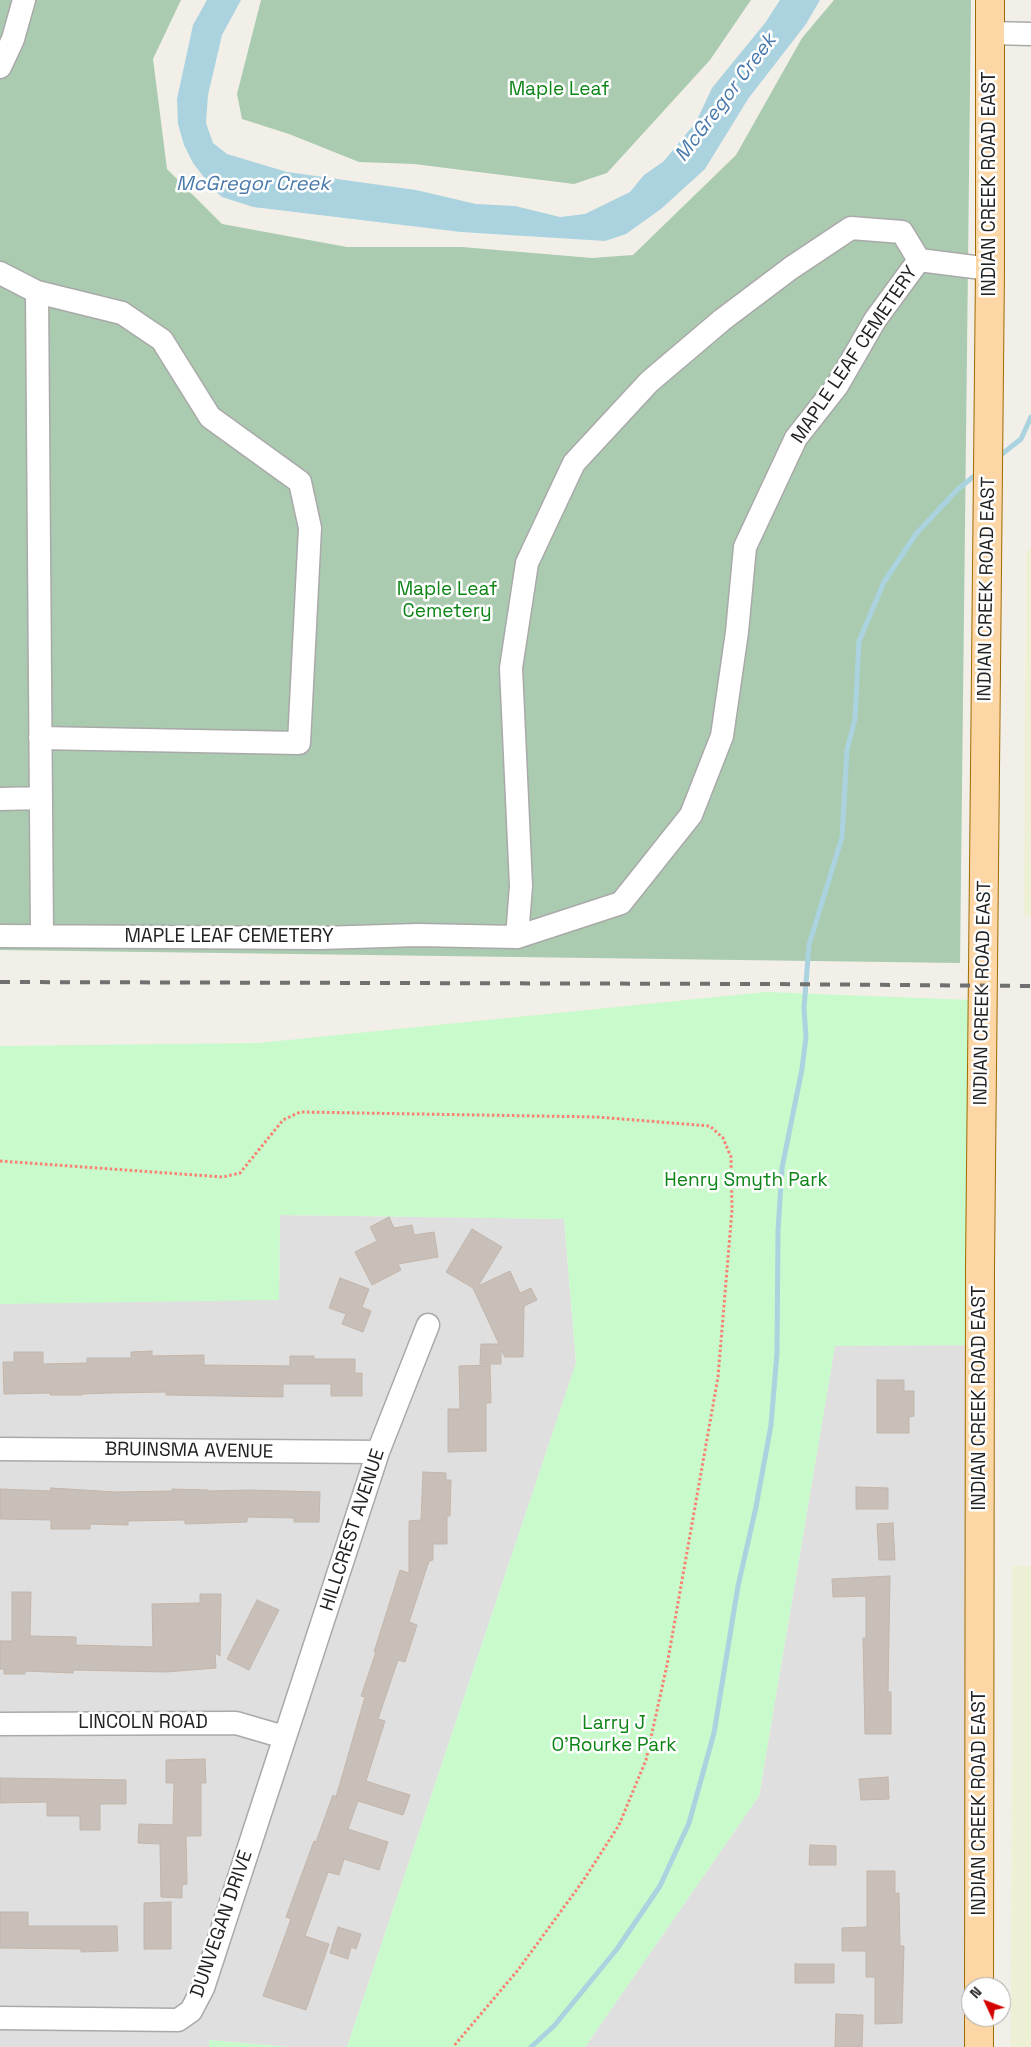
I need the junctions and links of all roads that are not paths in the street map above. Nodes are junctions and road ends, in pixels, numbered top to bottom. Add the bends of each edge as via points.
1 (24, 0) edge
2 (990, 0) edge
3 (990, 33) junction
4 (1031, 34) edge
5 (0, 67) edge
6 (919, 260) junction
7 (990, 269) junction
8 (0, 273) edge
9 (37, 292) junction
10 (40, 738) junction
11 (41, 798) junction
12 (0, 799) edge
13 (0, 936) edge
14 (42, 936) junction
15 (517, 937) junction
16 (428, 1325) dead end
17 (0, 1449) edge
18 (378, 1452) junction
19 (0, 1724) edge
20 (284, 1737) junction
21 (979, 1977) edge
22 (0, 2018) edge
23 (979, 2027) edge
24 (979, 2047) edge

1 - 5 street via 13,39
2 - 3 main road, INDIAN CREEK ROAD EAST
3 - 4 street
3 - 7 main road, INDIAN CREEK ROAD EAST
6 - 7 street
6 - 15 street, MAPLE LEAF CEMETERY via 875,320 837,386 796,438 745,547 722,736 691,815 621,903
6 - 15 street, MAPLE LEAF CEMETERY via 902,232 851,228 791,268 715,326 649,382 574,463 527,564 511,668 520,886
7 - 21 main road, INDIAN CREEK ROAD EAST via 980,1267
8 - 9 street
9 - 10 street
9 - 10 street via 122,313 162,340 210,417 300,482 310,528 299,743
10 - 11 street
11 - 12 street
11 - 14 street
13 - 14 street, MAPLE LEAF CEMETERY
14 - 15 street, MAPLE LEAF CEMETERY
16 - 18 street, HILLCREST AVENUE
17 - 18 street, BRUINSMA AVENUE
18 - 20 street, HILLCREST AVENUE
19 - 20 street, LINCOLN ROAD via 236,1723
20 - 22 street, DUNVEGAN DRIVE via 203,1988 191,2011 178,2020
23 - 24 main road

